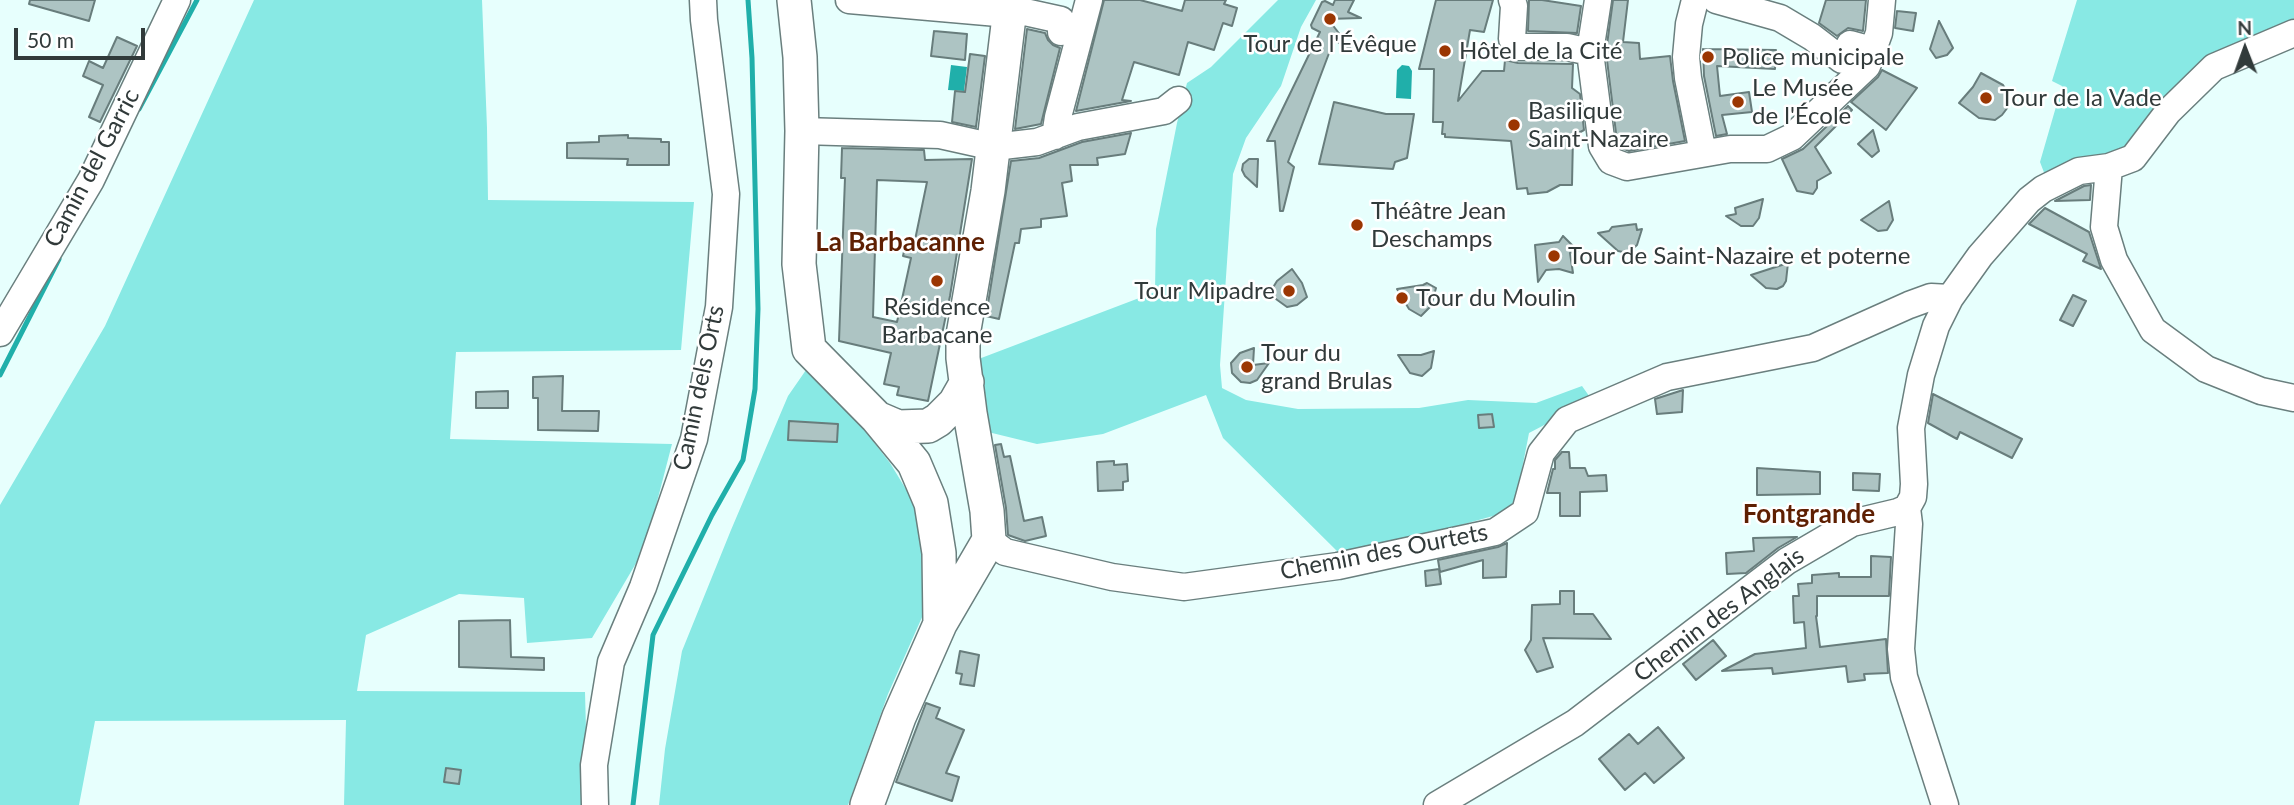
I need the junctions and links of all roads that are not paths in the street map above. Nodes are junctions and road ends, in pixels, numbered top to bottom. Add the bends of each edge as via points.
1 (177, 0) edge
2 (703, 0) edge
3 (794, 0) edge
4 (849, 0) edge
5 (1090, 0) edge
6 (1598, 0) edge
7 (1695, 0) edge
8 (1716, 0) edge
9 (1882, 0) edge
10 (1514, 2) edge
11 (1010, 7) edge
12 (1060, 32) dead end
13 (2294, 33) edge
14 (1872, 50) junction
15 (1590, 52) junction
16 (1178, 100) dead end
17 (802, 131) junction
18 (1055, 136) junction
19 (994, 147) junction
20 (1703, 153) junction
21 (2109, 167) junction
22 (1951, 298) junction
23 (0, 333) edge
24 (967, 382) junction
25 (2294, 398) edge
26 (877, 418) junction
27 (931, 503) junction
28 (1907, 508) junction
29 (989, 540) junction
30 (940, 586) junction
31 (940, 624) junction
32 (595, 805) edge
33 (867, 805) edge
34 (1437, 805) edge
35 (1945, 805) edge

1 - 23 street, Camin del Garric via 91,180
2 - 32 street, Camin dels Orts via 726,194 719,307 694,439 643,587 611,662 594,765
3 - 17 main road
4 - 11 street
5 - 18 street
6 - 15 street
7 - 20 street via 1686,57
8 - 14 street via 1780,18 1842,60 1850,44
9 - 14 street via 1879,33
10 - 15 street via 1512,39 1518,47
11 - 12 street via 1061,20
11 - 19 main road
13 - 21 street via 2214,67 2168,113 2133,158
14 - 20 street via 1867,66 1793,136 1768,149
15 - 20 street via 1601,140 1611,161 1625,167
16 - 18 street via 1164,111 1078,127
17 - 19 street via 940,135
17 - 26 main road via 799,264 809,349
18 - 19 street
19 - 24 main road via 963,335
21 - 22 street via 2057,180 2029,200
21 - 25 street via 2104,226 2114,260 2154,330 2206,369 2261,391
22 - 28 street via 1936,326 1918,386 1911,428 1913,497
22 - 29 street, Chemin des Ourtets via 1931,297 1813,348 1667,377 1567,419 1541,453 1525,512 1495,532 1338,566 1184,587 1112,577 1005,552
24 - 26 main road via 955,403 928,426 898,427
24 - 29 main road
26 - 27 main road via 914,463
27 - 29 main road via 960,538
27 - 30 main road
28 - 34 street, Chemin des Anglais via 1852,523 1787,561 1575,723
28 - 35 street via 1904,677
29 - 30 main road via 963,552
29 - 31 main road
30 - 31 main road
31 - 33 main road

